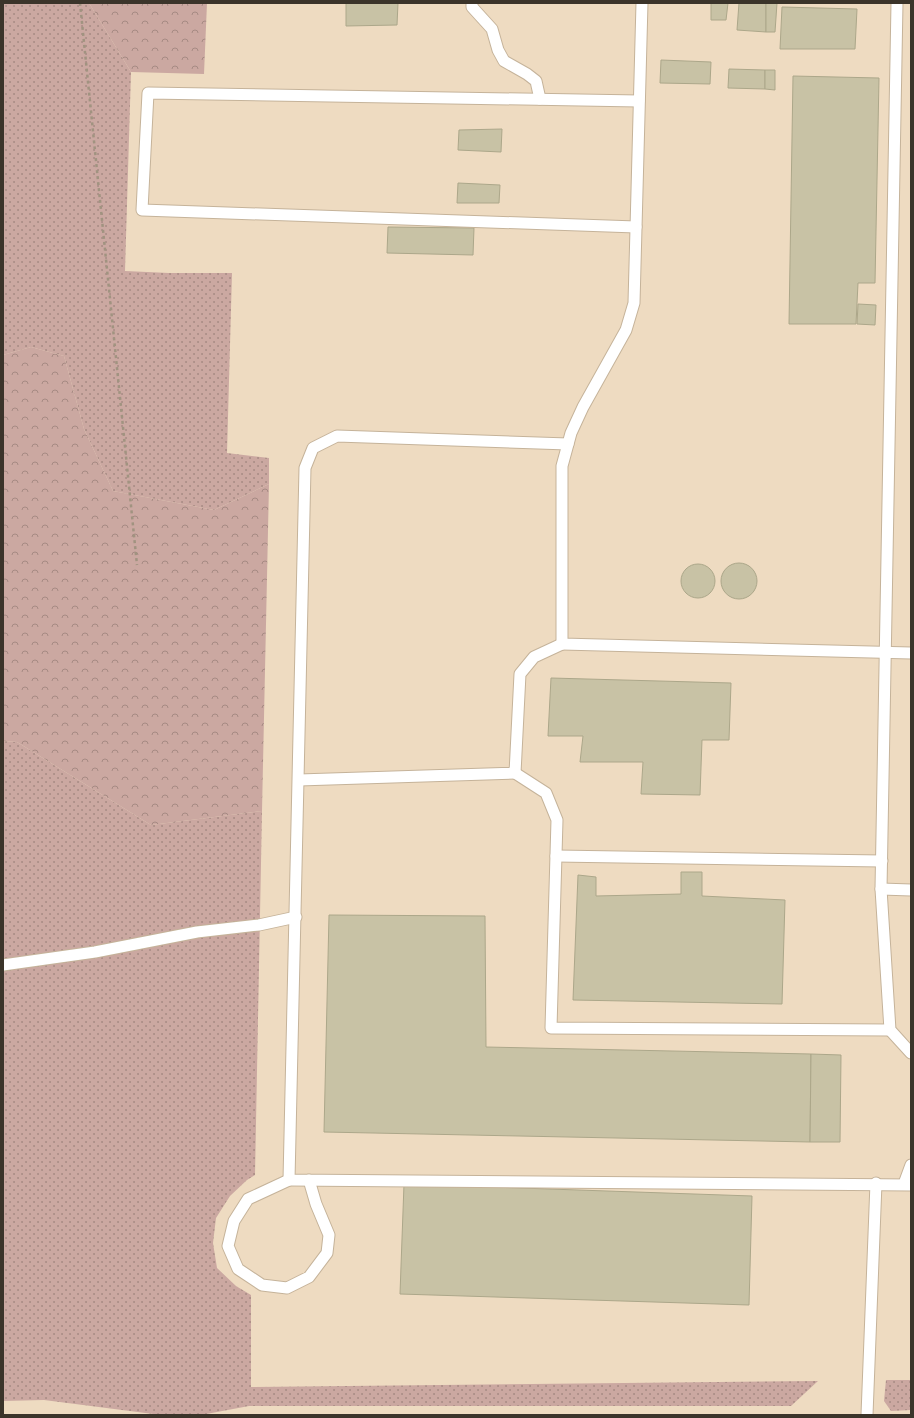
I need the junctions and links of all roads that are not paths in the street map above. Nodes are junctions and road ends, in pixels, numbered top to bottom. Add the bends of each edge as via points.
1 (472, 3) edge
2 (642, 3) edge
3 (897, 3) edge
4 (540, 99) junction
5 (639, 101) junction
6 (636, 227) junction
7 (568, 444) junction
8 (562, 644) junction
9 (886, 653) junction
10 (911, 653) edge
11 (515, 773) junction
12 (298, 780) junction
13 (556, 856) junction
14 (882, 861) junction
15 (882, 889) junction
16 (911, 890) edge
17 (296, 917) junction
18 (3, 965) edge
19 (890, 1030) junction
20 (911, 1053) edge
21 (911, 1165) edge
22 (289, 1180) junction
23 (309, 1180) junction
24 (876, 1183) junction
25 (907, 1184) edge
26 (867, 1415) edge

1 - 4 lane via 472,7 492,30 504,61 536,81
2 - 5 lane
3 - 9 lane
4 - 5 lane
4 - 6 lane via 148,93 142,210
5 - 6 lane
6 - 7 lane via 634,303 626,330 583,407
7 - 8 lane via 562,466
7 - 12 lane via 337,436 313,448 305,468
8 - 9 lane
8 - 11 lane via 534,657 520,674
9 - 10 lane
9 - 14 lane
11 - 12 lane
11 - 13 lane via 546,792 557,820
12 - 17 lane
13 - 14 lane
13 - 19 lane via 550,1028
14 - 15 lane
15 - 16 lane
15 - 19 lane
17 - 18 lane via 259,925 197,932 95,952
17 - 22 lane
19 - 20 lane
21 - 25 lane
22 - 23 lane
22 - 23 lane via 248,1199 234,1221 228,1246 238,1269 262,1285 287,1288 310,1277 327,1253 329,1235
23 - 24 lane
24 - 25 lane
24 - 26 lane

